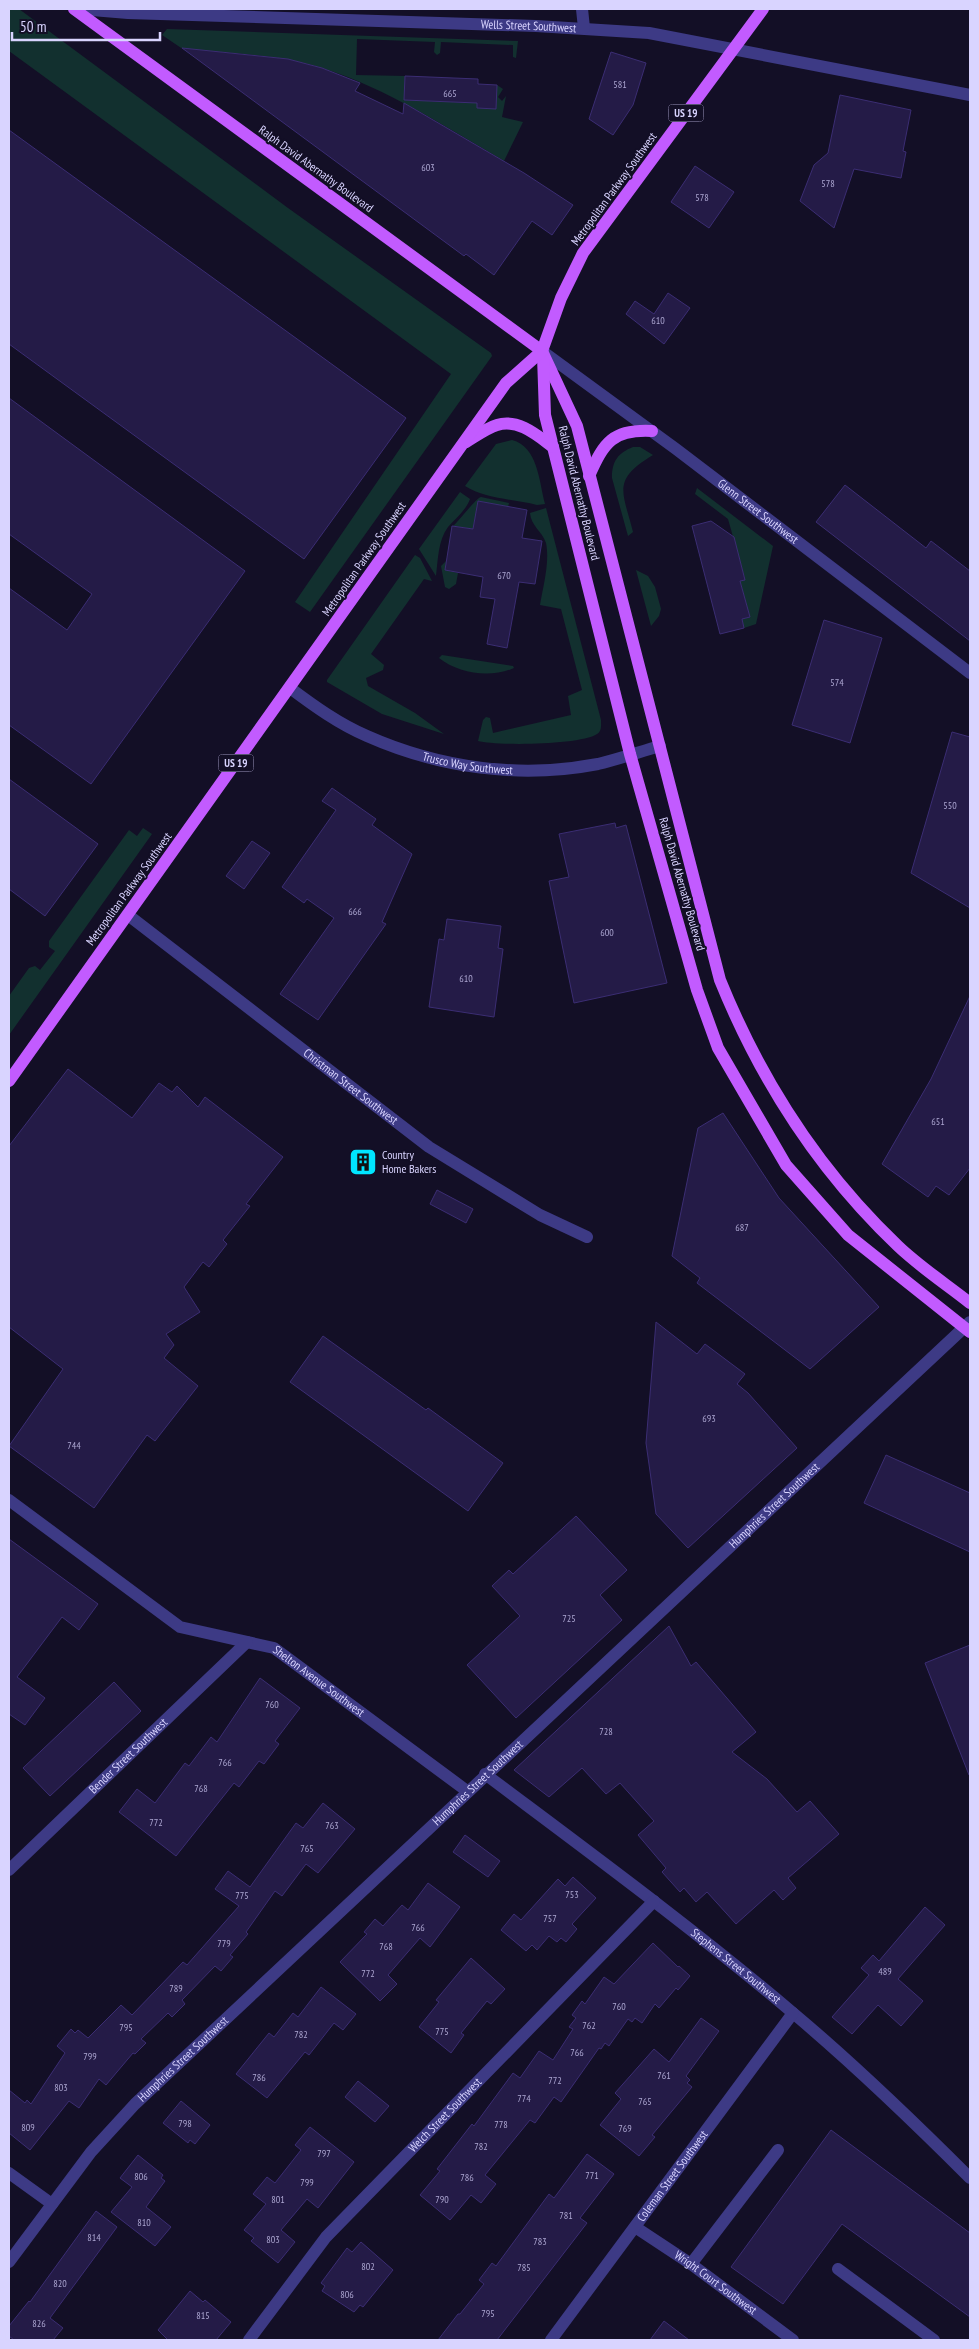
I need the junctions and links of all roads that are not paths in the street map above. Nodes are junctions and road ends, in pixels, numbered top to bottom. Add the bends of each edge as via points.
1 (74, 9) edge
2 (80, 9) edge
3 (582, 9) edge
4 (763, 9) edge
5 (584, 28) junction
6 (732, 50) junction
7 (970, 95) edge
8 (542, 351) junction
9 (652, 431) junction
10 (462, 444) junction
11 (553, 448) junction
12 (589, 476) junction
13 (970, 674) edge
14 (290, 688) junction
15 (660, 746) junction
16 (630, 754) junction
17 (128, 915) junction
18 (9, 1081) edge
19 (587, 1237) dead end
20 (970, 1303) edge
21 (968, 1327) edge
22 (9, 1500) edge
23 (247, 1642) junction
24 (486, 1774) junction
25 (467, 1791) junction
26 (9, 1870) edge
27 (654, 1901) junction
28 (793, 2013) junction
29 (778, 2150) dead end
30 (9, 2173) edge
31 (970, 2178) edge
32 (52, 2204) junction
33 (635, 2227) junction
34 (9, 2262) edge
35 (691, 2264) junction
36 (838, 2269) dead end
37 (931, 2339) edge
38 (248, 2340) edge
39 (551, 2340) edge
40 (793, 2340) edge

1 - 8 main road, Ralph David Abernathy Boulevard
2 - 5 street, Wells Street Southwest
3 - 5 street
4 - 6 main road, US 19
5 - 6 street, Wells Street Southwest via 649,33
6 - 7 street, Wells Street Southwest
6 - 8 main road, Metropolitan Parkway Southwest / US 19 via 583,253 561,298
8 - 9 street, Glenn Street Southwest
8 - 10 main road, Metropolitan Parkway Southwest / US 19 via 506,383
8 - 11 main road, Ralph David Abernathy Boulevard via 545,415
8 - 12 main road, Ralph David Abernathy Boulevard via 577,426
9 - 12 main road via 634,430 614,437 600,452
9 - 13 street, Glenn Street Southwest
10 - 11 main road via 498,425 512,424 530,430
10 - 14 main road, Metropolitan Parkway Southwest / US 19
11 - 16 main road, Ralph David Abernathy Boulevard
12 - 15 main road, Ralph David Abernathy Boulevard
14 - 16 street, Trusco Way Southwest via 326,714 366,736 418,756 459,764 495,770 554,770 598,764
14 - 17 main road, Metropolitan Parkway Southwest / US 19
15 - 16 street, Trusco Way Southwest
15 - 20 main road, Ralph David Abernathy Boulevard via 720,980 753,1055 783,1108 857,1205 900,1248
16 - 21 main road, Ralph David Abernathy Boulevard via 697,990 715,1040 786,1165 848,1235
17 - 18 main road, Metropolitan Parkway Southwest / US 19
17 - 19 street, Christman Street Southwest via 429,1147 540,1215
21 - 24 street, Humphries Street Southwest
22 - 23 street, Shelton Avenue Southwest via 180,1627
23 - 25 street, Shelton Avenue Southwest via 274,1648
23 - 26 street, Bender Street Southwest
24 - 25 street, Humphries Street Southwest
24 - 27 street, Stephens Street Southwest
25 - 32 street, Humphries Street Southwest via 135,2104 91,2152
27 - 28 street, Stephens Street Southwest
27 - 38 street, Welch Street Southwest via 326,2237
28 - 31 street, Stephens Street Southwest via 884,2094
28 - 33 street, Coleman Street Southwest
29 - 35 street
30 - 32 street
32 - 34 street, Humphries Street Southwest
33 - 35 street, Wright Court Southwest
33 - 39 street, Coleman Street Southwest
35 - 40 street, Wright Court Southwest
36 - 37 street

